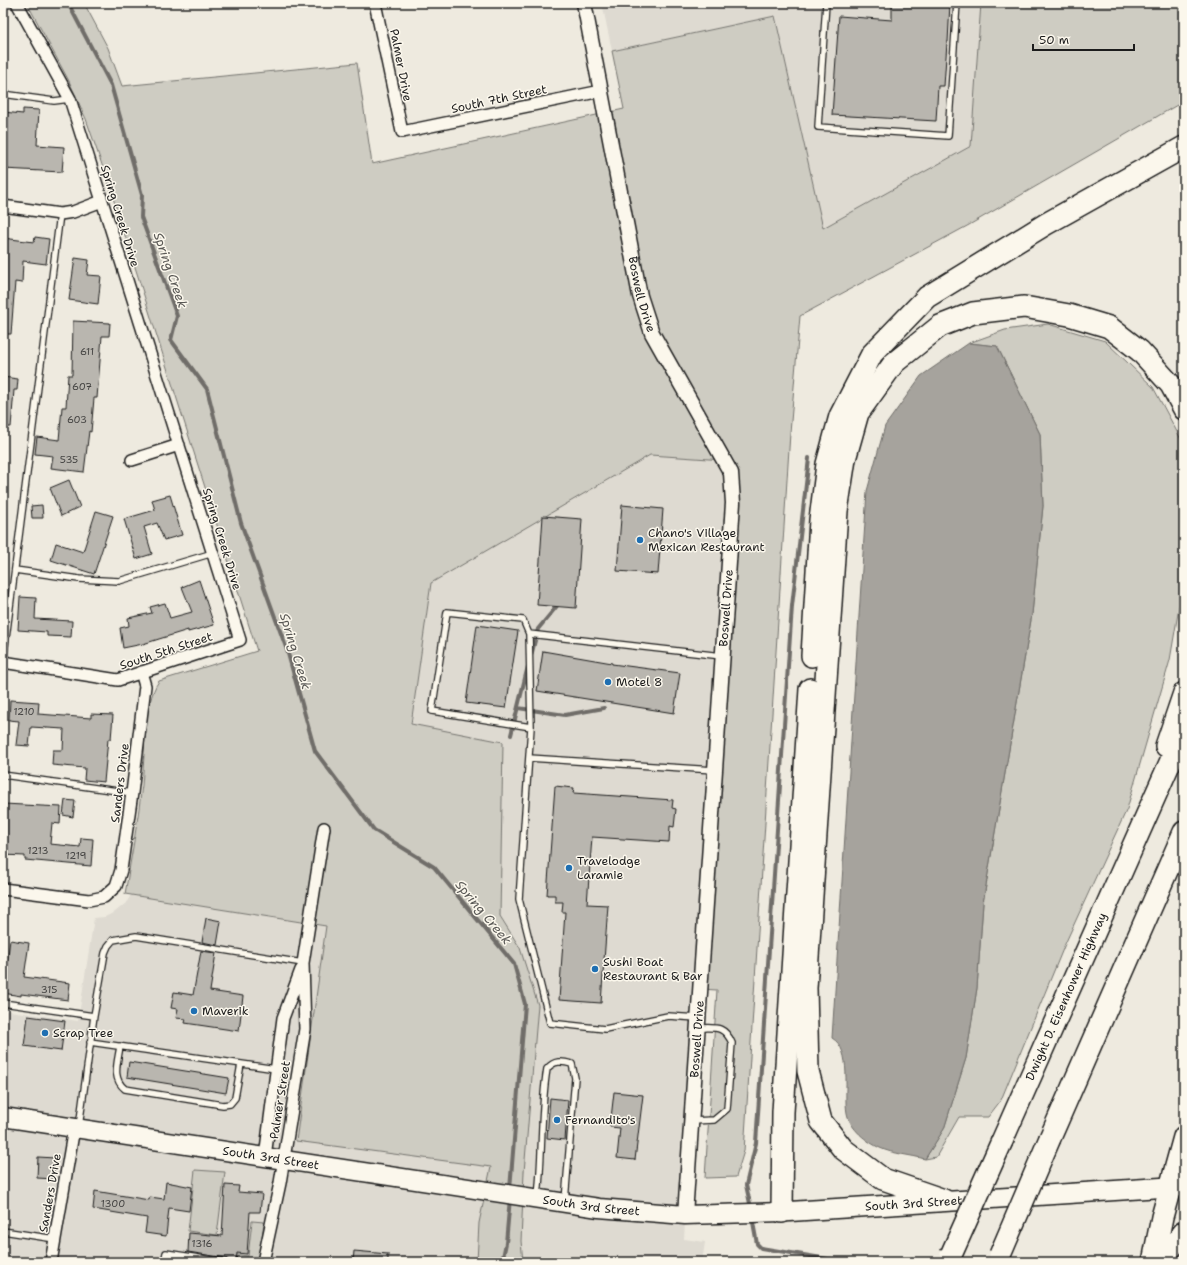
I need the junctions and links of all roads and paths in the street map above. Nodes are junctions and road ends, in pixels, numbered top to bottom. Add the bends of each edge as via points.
1 (17, 3) edge
2 (375, 3) edge
3 (584, 3) edge
4 (826, 3) edge
5 (957, 3) edge
6 (601, 91) junction
7 (3, 94) edge
8 (70, 99) junction
9 (402, 132) joint
10 (1184, 147) edge
11 (102, 201) junction
12 (3, 206) edge
13 (60, 214) junction
14 (1184, 409) edge
15 (179, 445) junction
16 (132, 460) dead end
17 (213, 553) junction
18 (15, 570) junction
19 (529, 634) junction
20 (240, 640) joint
21 (722, 656) junction
22 (3, 662) edge
23 (141, 672) junction
24 (1184, 693) edge
25 (531, 728) junction
26 (1184, 731) edge
27 (528, 758) junction
28 (715, 770) junction
29 (3, 775) edge
30 (132, 793) junction
31 (324, 828) dead end
32 (1184, 832) edge
33 (3, 889) edge
34 (1108, 905) junction
35 (304, 963) junction
36 (806, 988) junction
37 (3, 1003) edge
38 (94, 1016) junction
39 (698, 1023) junction
40 (90, 1042) junction
41 (120, 1046) junction
42 (241, 1064) junction
43 (276, 1069) junction
44 (3, 1118) edge
45 (692, 1121) junction
46 (76, 1129) junction
47 (1184, 1137) edge
48 (265, 1157) junction
49 (283, 1160) junction
50 (1177, 1186) edge
51 (538, 1199) junction
52 (944, 1200) junction
53 (565, 1203) junction
54 (782, 1212) junction
55 (685, 1215) junction
56 (3, 1231) edge
57 (1184, 1232) edge
58 (55, 1239) junction
59 (949, 1259) edge
60 (998, 1259) edge
61 (51, 1262) edge
62 (164, 1262) edge
63 (225, 1262) edge
64 (264, 1262) edge
65 (1154, 1262) edge
66 (1160, 1262) edge

1 - 8 street, Spring Creek Drive
2 - 9 street, Palmer Drive
3 - 6 street, Boswell Drive
4 - 5 lane via 818,127 948,136
6 - 9 street, South 7th Street
6 - 21 street, Boswell Drive via 640,296 652,333 731,473 733,503
7 - 8 lane via 54,101
8 - 11 street, Spring Creek Drive
10 - 54 highway via 1046,224 926,297 872,354 840,416 827,464 820,528 783,1112
11 - 13 street
11 - 15 street, Spring Creek Drive
12 - 13 street
13 - 18 lane
14 - 36 highway via 1171,385 1140,351 1108,327 1068,315 1024,307 973,313 940,326 894,363 858,412 845,459 837,511
15 - 16 street
15 - 17 street, Spring Creek Drive
17 - 18 lane via 119,581 79,579
17 - 20 street, Spring Creek Drive
18 - 22 lane
19 - 21 lane
19 - 25 lane
19 - 25 lane via 523,620 447,612 432,711
20 - 23 street, South 5th Street
21 - 28 street, Boswell Drive
22 - 23 street, South 5th Street via 118,680
23 - 30 street, Sanders Drive via 145,686
24 - 34 highway
25 - 27 lane
26 - 34 highway, Dwight D. Eisenhower Highway
27 - 28 lane
27 - 39 lane via 519,899 550,1023 605,1029 668,1016
28 - 39 street, Boswell Drive
29 - 30 lane
30 - 33 street, Sanders Drive via 119,879 109,894 100,899 89,900
31 - 35 street, Palmer Street
32 - 60 highway, bridge
34 - 59 highway, Dwight D. Eisenhower Highway, bridge
35 - 38 lane via 136,936 120,938 113,940 105,954
35 - 43 street, Palmer Street via 283,1018
35 - 49 street, Palmer Street via 305,1029
36 - 52 highway via 808,1071 821,1121 843,1149 883,1179
36 - 54 highway via 788,1179
37 - 38 lane
38 - 40 lane
39 - 45 street, Boswell Drive
39 - 45 lane via 720,1028 728,1034 732,1043 727,1109 714,1120
40 - 41 lane
40 - 46 lane
41 - 42 lane
41 - 42 lane via 116,1075 118,1084 125,1089 223,1105 230,1104 235,1098
42 - 43 lane
43 - 48 street, Palmer Street
44 - 46 main road, South 3rd Street
45 - 55 street, Boswell Drive
46 - 48 main road, South 3rd Street
46 - 58 street, Sanders Drive
47 - 50 highway
48 - 49 main road, South 3rd Street
49 - 51 main road, South 3rd Street
49 - 64 street, Palmer Street
50 - 52 highway, South 3rd Street
50 - 65 highway
51 - 53 main road, South 3rd Street
51 - 53 lane via 547,1069 556,1062 565,1062 572,1064 575,1078
52 - 54 highway, South 3rd Street
53 - 55 main road, South 3rd Street
54 - 55 main road, South 3rd Street
56 - 58 lane
57 - 66 highway
58 - 61 street, Sanders Drive
62 - 63 lane via 166,1253

